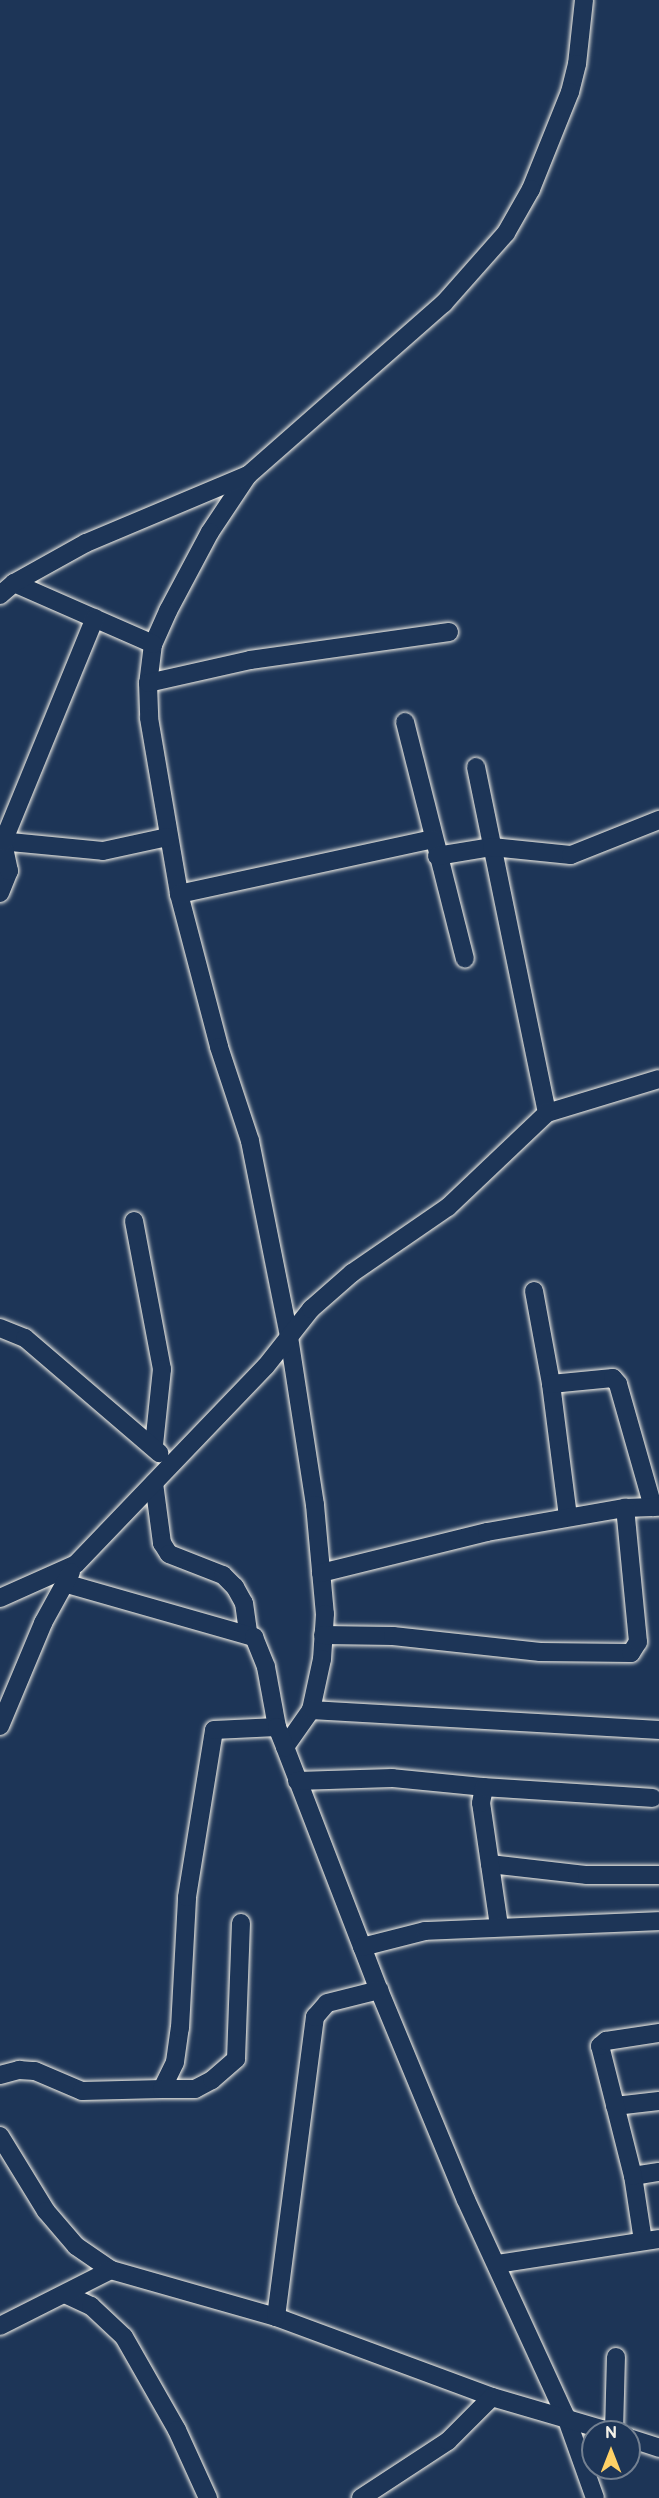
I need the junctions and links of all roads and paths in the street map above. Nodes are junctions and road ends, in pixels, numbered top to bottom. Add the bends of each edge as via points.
1 (584, 0) edge
2 (248, 475) junction
3 (14, 582) junction
4 (0, 595) edge
5 (95, 618) junction
6 (449, 632) dead end
7 (153, 644) junction
8 (148, 683) junction
9 (405, 722) dead end
10 (476, 767) dead end
11 (659, 820) edge
12 (168, 837) junction
13 (1, 841) edge
14 (492, 847) junction
15 (435, 848) junction
16 (0, 893) edge
17 (179, 894) junction
18 (465, 959) dead end
19 (659, 1079) edge
20 (547, 1113) junction
21 (134, 1221) dead end
22 (534, 1291) dead end
23 (0, 1328) edge
24 (289, 1337) junction
25 (551, 1384) junction
26 (154, 1445) junction
27 (168, 1467) junction
28 (154, 1483) junction
29 (656, 1507) edge
30 (625, 1508) junction
31 (568, 1517) junction
32 (76, 1564) junction
33 (321, 1573) junction
34 (64, 1583) junction
35 (0, 1598) edge
36 (248, 1633) junction
37 (323, 1635) junction
38 (311, 1710) junction
39 (0, 1726) edge
40 (277, 1726) junction
41 (659, 1730) edge
42 (285, 1747) junction
43 (297, 1781) junction
44 (484, 1787) junction
45 (653, 1798) dead end
46 (490, 1864) junction
47 (659, 1875) edge
48 (659, 1921) edge
49 (241, 1923) dead end
50 (499, 1926) junction
51 (362, 1947) junction
52 (379, 1990) junction
53 (659, 2033) edge
54 (0, 2075) edge
55 (162, 2089) junction
56 (659, 2101) edge
57 (615, 2106) junction
58 (0, 2136) edge
59 (659, 2172) edge
60 (633, 2176) junction
61 (651, 2240) edge
62 (497, 2264) junction
63 (111, 2270) junction
64 (65, 2294) junction
65 (276, 2317) junction
66 (0, 2326) edge
67 (616, 2357) dead end
68 (492, 2397) junction
69 (566, 2417) junction
70 (613, 2420) edge
71 (581, 2422) edge
72 (641, 2442) edge
73 (659, 2448) edge
74 (208, 2498) edge
75 (361, 2498) edge
76 (595, 2498) edge

1 - 2 street via 578,64 570,92 531,189 506,233 444,303
2 - 3 street via 86,543
2 - 7 street via 210,532
3 - 4 street
3 - 5 street
5 - 7 street
5 - 13 street
6 - 8 street via 250,660
7 - 8 street
8 - 12 street via 149,718
9 - 15 street
10 - 14 street
11 - 14 street via 571,855
12 - 13 street via 103,851
12 - 17 street
13 - 16 street via 9,872
14 - 15 street
14 - 20 street
15 - 17 street
15 - 18 street
17 - 24 street via 219,1047 250,1141
19 - 20 street
20 - 24 street via 448,1207 352,1273 311,1309
21 - 26 street via 162,1369
22 - 25 street
23 - 26 street via 25,1338
24 - 27 street
24 - 33 street via 315,1505
25 - 29 street via 613,1378
25 - 31 street
26 - 27 street
27 - 28 street
28 - 32 street
28 - 36 street via 162,1543 169,1554 223,1575 235,1587 244,1603
29 - 30 street
30 - 31 street
30 - 37 street via 638,1642 631,1653 540,1652 393,1636
31 - 33 street via 425,1546
32 - 34 street
32 - 35 street
33 - 37 street
34 - 36 street
34 - 39 street
36 - 40 street via 260,1644
37 - 38 street
38 - 41 street
38 - 42 street
40 - 42 street
40 - 55 street via 214,1730 187,1897 180,2028 175,2062
42 - 43 street
43 - 44 street via 392,1778
43 - 51 street
44 - 45 street
44 - 46 street via 481,1803
46 - 47 street via 587,1875
46 - 50 street
48 - 50 street
49 - 55 street via 236,2059 195,2089
50 - 51 street via 424,1931
51 - 52 street
52 - 62 street
52 - 65 street via 327,2003 315,2017
53 - 57 street via 606,2041 600,2046
54 - 55 street via 35,2071 82,2091
56 - 57 street
57 - 60 street
58 - 63 street via 46,2211 76,2246
59 - 60 street
60 - 61 street
61 - 62 street
62 - 69 street
63 - 64 street
63 - 65 street
64 - 66 street
64 - 74 street via 99,2312 124,2337 177,2430
65 - 68 street
67 - 70 street
68 - 69 street
68 - 75 street via 448,2441
69 - 71 street
69 - 76 street
72 - 73 street

